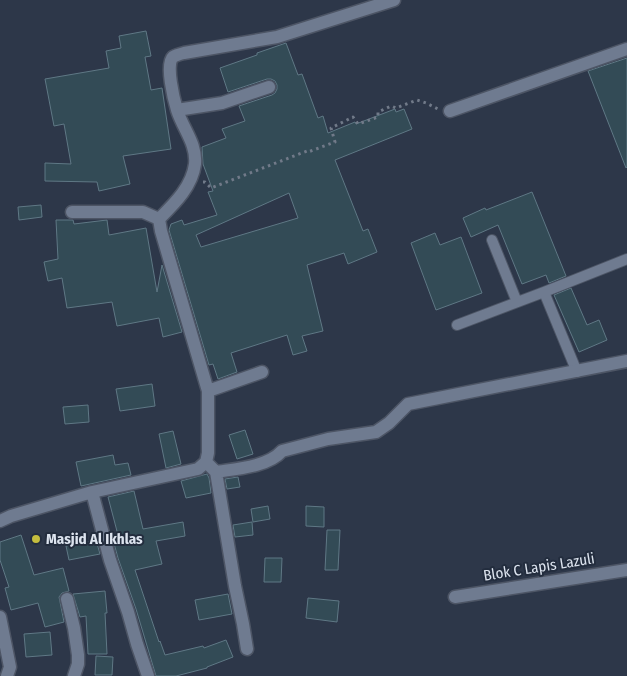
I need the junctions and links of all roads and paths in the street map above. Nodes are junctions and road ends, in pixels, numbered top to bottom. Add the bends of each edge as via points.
1 (394, 0) edge
2 (627, 49) edge
3 (270, 87) dead end
4 (177, 110) junction
5 (450, 111) joint
6 (186, 188) junction
7 (72, 212) dead end
8 (159, 219) junction
9 (492, 240) dead end
10 (627, 259) edge
11 (544, 292) junction
12 (517, 302) junction
13 (457, 324) dead end
14 (627, 361) edge
15 (262, 372) dead end
16 (577, 372) junction
17 (208, 391) junction
18 (206, 462) junction
19 (216, 472) junction
20 (92, 492) junction
21 (0, 521) edge
22 (627, 570) edge
23 (455, 597) dead end
24 (67, 599) dead end
25 (0, 617) edge
26 (247, 649) dead end
27 (7, 676) edge
28 (74, 676) edge
29 (148, 676) edge

1 - 4 street via 277,37 174,56 169,72
2 - 5 street
3 - 4 street via 222,103
4 - 6 street via 195,154
5 - 6 path via 436,109 417,100 396,108 391,106 378,112 378,117 358,124 353,118 332,128 335,142 306,150 211,188 205,182
6 - 8 street
7 - 8 street via 143,212
8 - 17 street via 160,232
9 - 12 lane
10 - 11 lane
11 - 12 lane
11 - 16 lane
12 - 13 lane
14 - 16 street
15 - 17 street
16 - 19 street via 408,404 376,432 328,439 282,451 265,462
17 - 18 street
18 - 19 street
18 - 20 street via 198,469
19 - 26 street
20 - 21 street
20 - 29 street via 110,560
22 - 23 street, Blok C Lapis Lazuli
24 - 28 street via 78,655
25 - 27 street via 10,668

